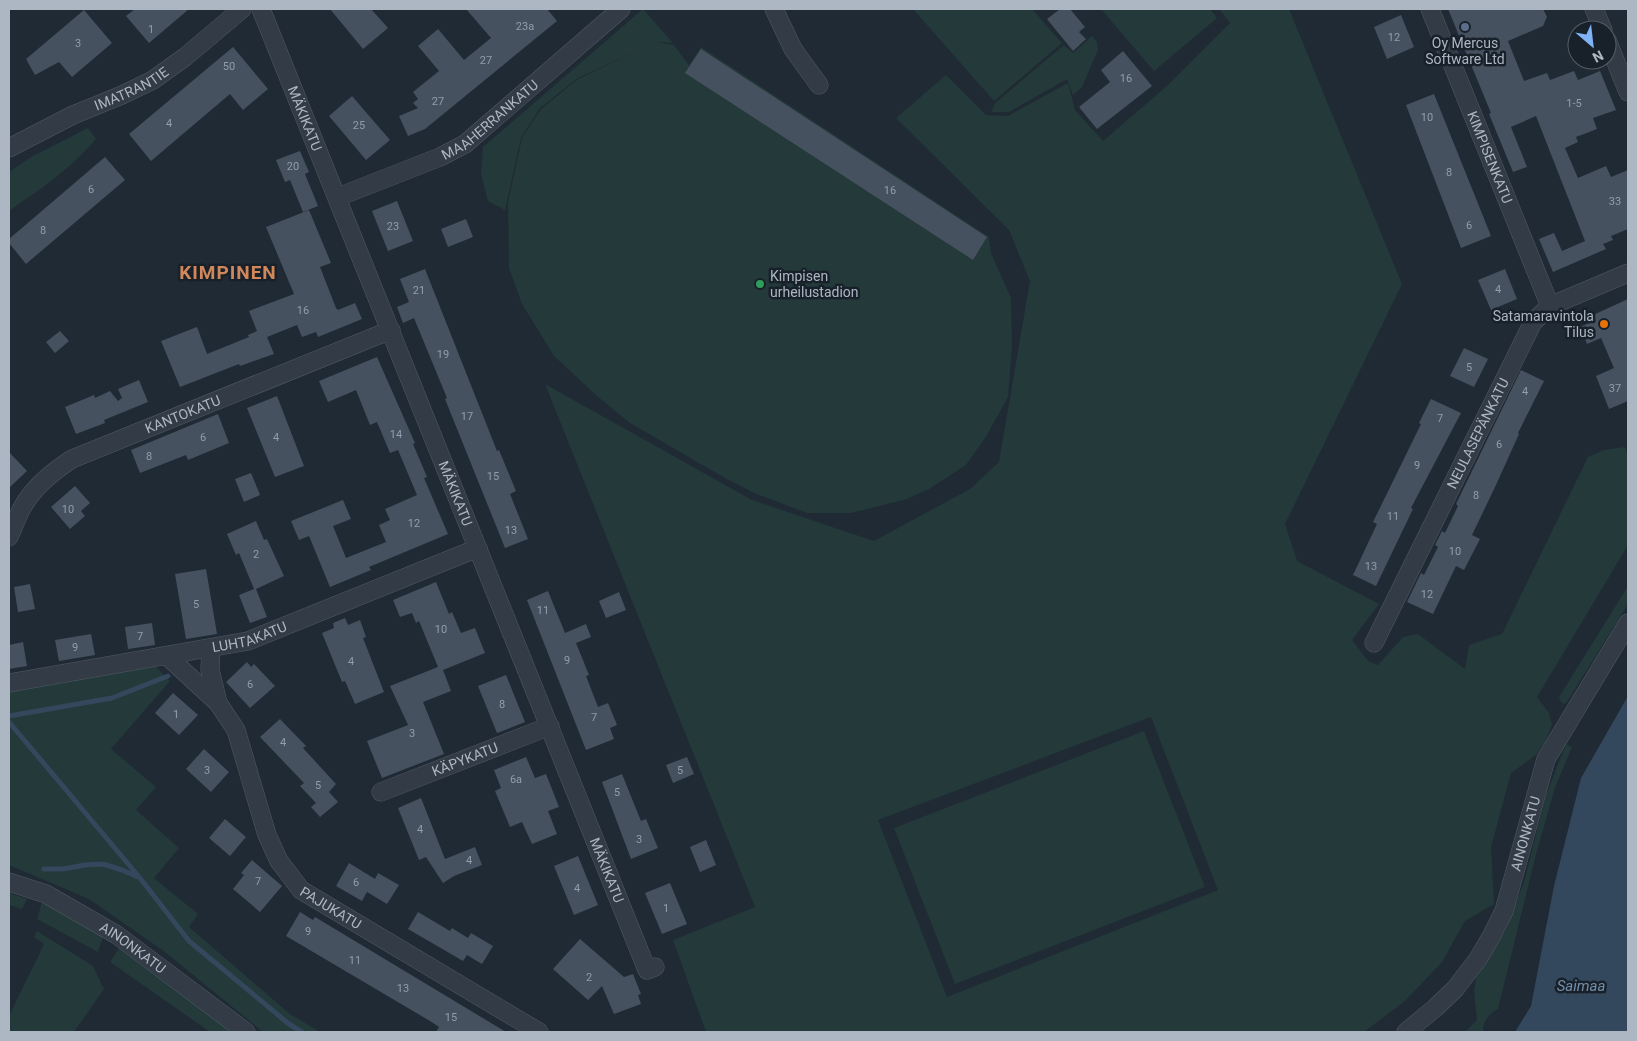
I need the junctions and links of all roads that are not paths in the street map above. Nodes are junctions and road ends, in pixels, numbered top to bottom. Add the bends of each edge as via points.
1 (242, 9) edge
2 (261, 9) edge
3 (621, 9) edge
4 (774, 9) edge
5 (1430, 9) edge
6 (1617, 65) edge
7 (819, 85) dead end
8 (1628, 92) edge
9 (9, 148) edge
10 (338, 197) junction
11 (1628, 273) edge
12 (1550, 306) junction
13 (391, 330) junction
14 (9, 537) edge
15 (478, 548) junction
16 (1628, 623) edge
17 (1374, 642) dead end
18 (211, 648) junction
19 (167, 656) junction
20 (9, 683) edge
21 (218, 703) junction
22 (550, 726) junction
23 (381, 792) dead end
24 (9, 882) edge
25 (655, 966) dead end
26 (246, 1032) edge
27 (539, 1032) edge
28 (1406, 1032) edge

1 - 9 street, IMATRANTIE via 153,80
2 - 10 street, MÄKIKATU
3 - 10 street, MAAHERRANKATU via 466,144
4 - 7 street via 793,49
5 - 12 street, KIMPISENKATU
6 - 8 street
10 - 13 street, MÄKIKATU
11 - 12 street, NEULASEPÄNKATU
12 - 17 street, NEULASEPÄNKATU via 1533,322
13 - 14 street, KANTOKATU via 72,459 37,488 22,507
13 - 15 street, MÄKIKATU
15 - 18 street, LUHTAKATU via 248,641
15 - 22 street, MÄKIKATU
16 - 28 street, AINONKATU via 1546,759 1504,911 1492,935 1455,989
18 - 19 street, LUHTAKATU
18 - 21 street, PAJUKATU via 210,670
19 - 20 street, LUHTAKATU
19 - 21 street, PAJUKATU
21 - 27 street, PAJUKATU via 236,730 267,835 279,861 301,890
22 - 23 street, KÄPYKATU
22 - 25 street, MÄKIKATU via 647,970
24 - 26 street, AINONKATU via 46,894 117,935

